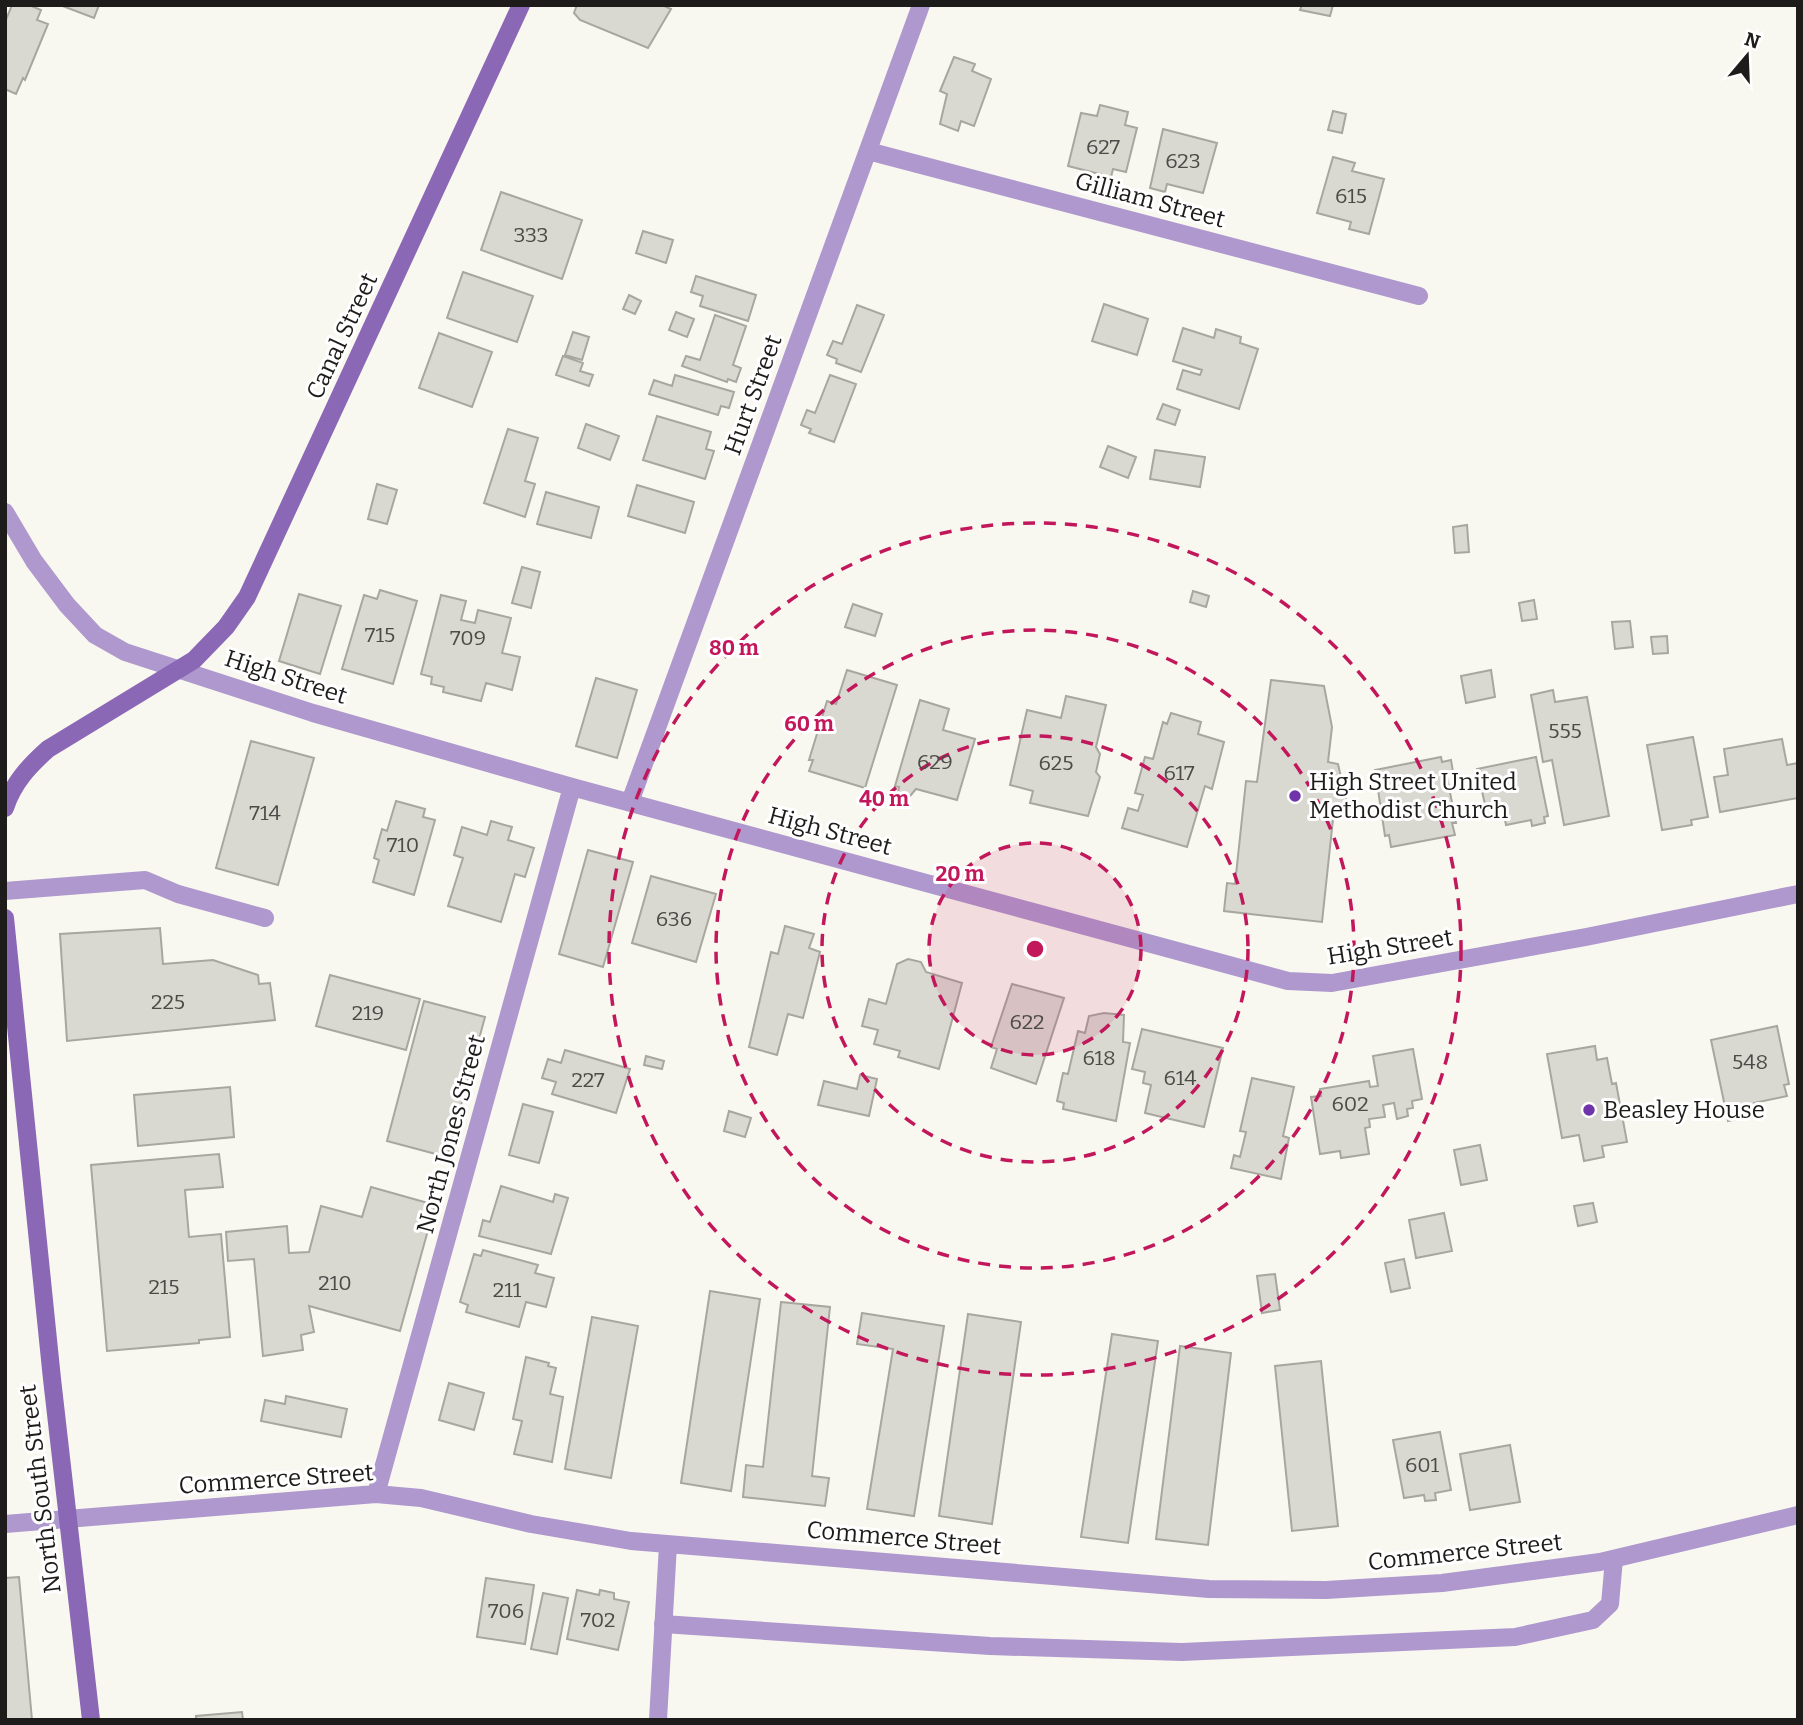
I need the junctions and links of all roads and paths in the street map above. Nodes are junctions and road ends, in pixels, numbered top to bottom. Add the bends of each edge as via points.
1 (522, 5) edge
2 (921, 5) edge
3 (868, 151) junction
4 (1419, 296) dead end
5 (5, 512) edge
6 (181, 669) junction
7 (572, 787) junction
8 (630, 802) junction
9 (5, 807) edge
10 (5, 891) edge
11 (1798, 894) edge
12 (5, 918) edge
13 (265, 918) dead end
14 (10, 1019) edge
15 (376, 1494) junction
16 (1798, 1515) edge
17 (68, 1519) junction
18 (5, 1524) edge
19 (668, 1545) junction
20 (1614, 1559) junction
21 (663, 1624) junction
22 (91, 1720) edge
23 (658, 1720) edge

1 - 6 main road, Canal Street via 247,597 226,627
2 - 3 street, Hurt Street
3 - 4 street, Gilliam Street
3 - 8 street, Hurt Street
5 - 6 street, High Street via 34,561 95,635 125,652
6 - 7 street, High Street via 313,713
6 - 9 main road via 48,749 29,766
7 - 8 street, High Street
7 - 15 street, North Jones Street
8 - 11 street, High Street via 1288,981 1332,983
10 - 13 street via 145,880
12 - 14 main road, North South Street
14 - 17 main road, North South Street
15 - 17 street, Commerce Street
15 - 19 street, Commerce Street via 421,1498 531,1524
16 - 20 street, Commerce Street
17 - 18 street, Commerce Street
17 - 22 main road, North South Street
19 - 20 street, Commerce Street via 1209,1589 1326,1590 1443,1583
19 - 21 street
20 - 21 street via 1610,1604 1594,1620 1515,1637 1182,1652 990,1646
21 - 23 street

